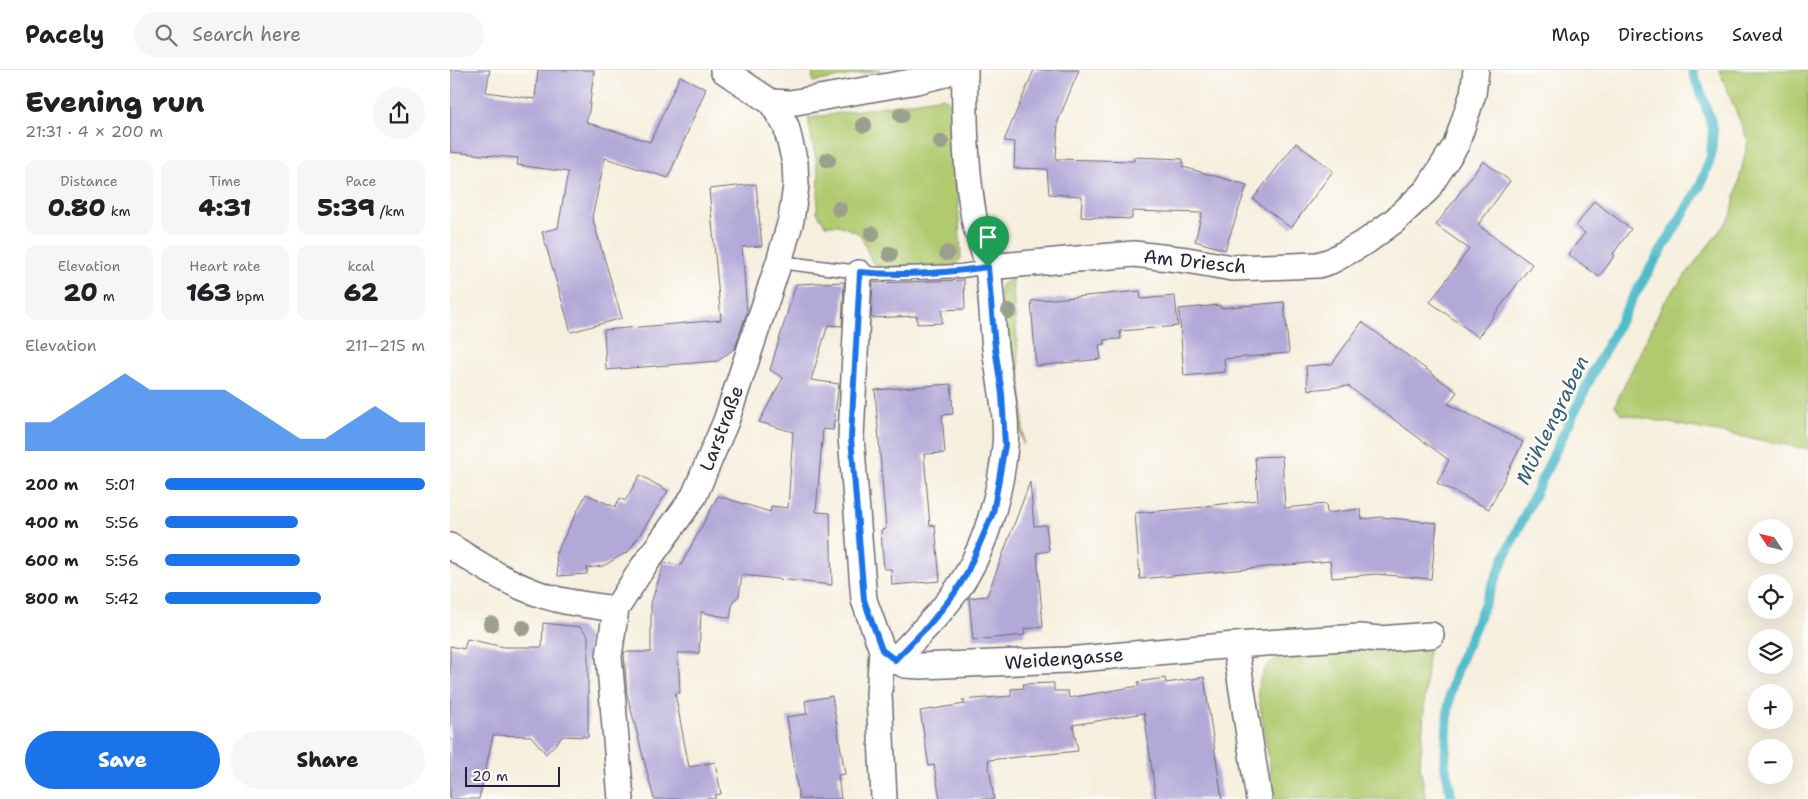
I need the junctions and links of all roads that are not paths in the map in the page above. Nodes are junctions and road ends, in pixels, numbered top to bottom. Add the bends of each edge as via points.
1 (723, 70) edge
2 (952, 70) edge
3 (965, 70) edge
4 (1476, 70) edge
5 (771, 102) junction
6 (778, 262) junction
7 (988, 267) junction
8 (860, 272) junction
9 (450, 546) edge
10 (616, 609) junction
11 (1431, 635) dead end
12 (1234, 645) junction
13 (889, 655) junction
14 (620, 799) edge
15 (884, 799) edge
16 (1259, 799) edge

1 - 5 street, Larstraße
2 - 5 street via 916,81 790,103
3 - 7 street via 974,215
4 - 7 street, Am Driesch via 1473,94 1456,145 1427,190 1367,241 1331,261 1318,265 1232,268 1134,254
5 - 6 street, Larstraße via 786,126 796,170 791,220
6 - 8 lane
6 - 10 street, Larstraße via 726,421 694,496
7 - 8 lane via 962,271
7 - 13 street via 1005,445 993,513 966,575 954,594 929,625
8 - 13 street via 851,437 864,600
9 - 10 street via 522,587 555,599
10 - 14 street, Larstraße via 609,656
11 - 12 street, Weidengasse
12 - 13 street, Weidengasse via 1067,660 921,666 905,665
12 - 16 street
13 - 15 street via 879,694

